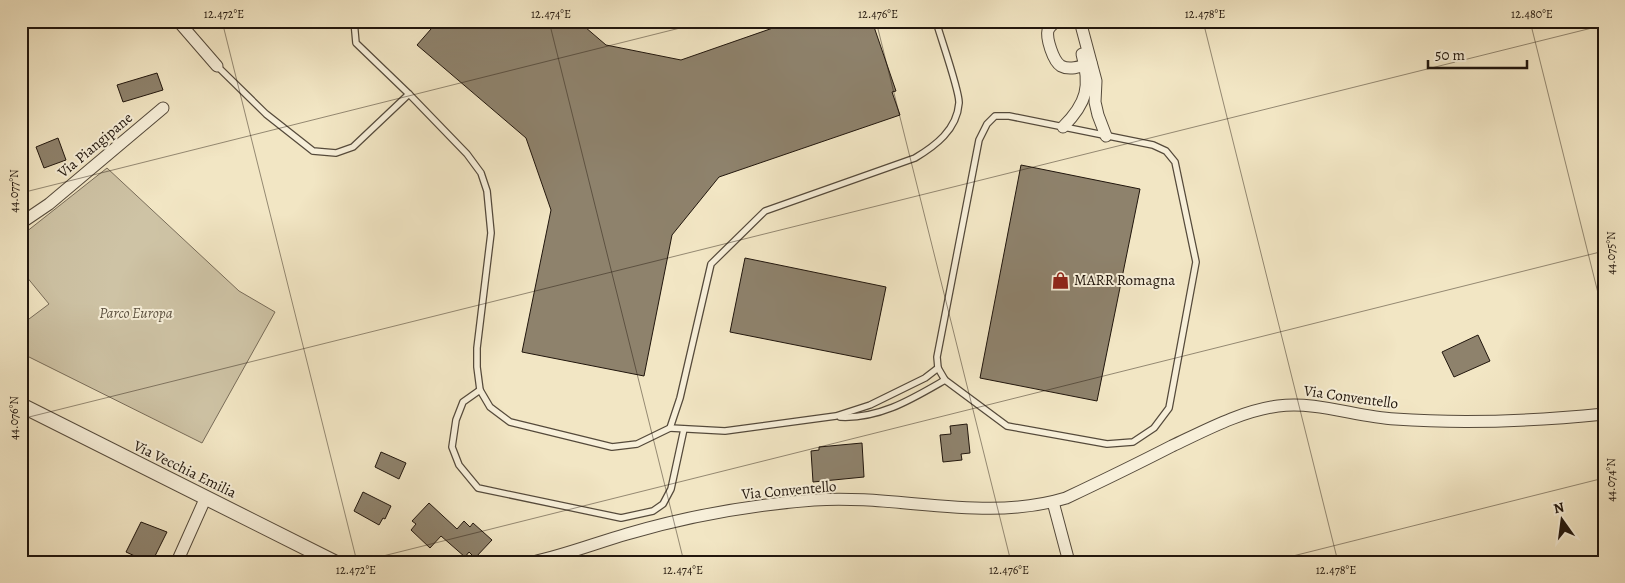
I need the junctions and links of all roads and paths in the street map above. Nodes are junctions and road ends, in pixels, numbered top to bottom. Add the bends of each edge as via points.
1 (178, 21) edge
2 (354, 21) edge
3 (936, 21) edge
4 (1056, 21) edge
5 (1072, 21) edge
6 (1080, 21) edge
7 (1089, 64) junction
8 (217, 66) joint
9 (410, 94) junction
10 (163, 108) dead end
11 (1063, 127) junction
12 (1106, 136) junction
13 (21, 223) edge
14 (938, 368) junction
15 (946, 380) junction
16 (480, 390) junction
17 (21, 405) edge
18 (1604, 414) edge
19 (836, 416) junction
20 (670, 428) junction
21 (684, 428) junction
22 (206, 497) junction
23 (1053, 502) junction
24 (176, 562) edge
25 (334, 562) edge
26 (533, 562) edge
27 (1069, 562) edge

1 - 8 street
2 - 9 lane via 356,43
3 - 20 lane via 960,102 953,126 935,146 915,158 764,211 711,264
4 - 7 street via 1047,35 1056,61 1068,68
5 - 7 street
6 - 7 street
7 - 11 street via 1083,103
7 - 12 street via 1096,81 1095,102
8 - 9 lane via 266,114 313,151 336,153 353,146
9 - 16 lane via 467,154 481,173 487,192 491,233 476,348
10 - 13 street, Via Piangipane via 49,204
11 - 12 lane
11 - 14 lane via 1009,116 995,116 987,124 978,150 937,357
12 - 15 lane via 1153,145 1166,151 1175,162 1196,262 1169,408 1154,428 1133,442 1107,444 1007,426
14 - 15 lane
14 - 19 lane via 925,378 870,405
15 - 19 lane via 886,411 856,418
16 - 20 lane via 490,407 510,422 612,447 637,444
16 - 21 lane via 463,402 456,420 452,447 459,465 478,488 621,518 653,511 663,504 671,489
17 - 22 street, Via Vecchia Emilia
18 - 23 street, Via Conventello via 1432,421 1392,419 1295,404 1276,406 1216,425
19 - 21 lane via 725,431
20 - 21 lane
22 - 24 street
22 - 25 street, Via Vecchia Emilia
23 - 26 street, Via Conventello via 984,509 860,500 816,500 757,506 629,533
23 - 27 street

